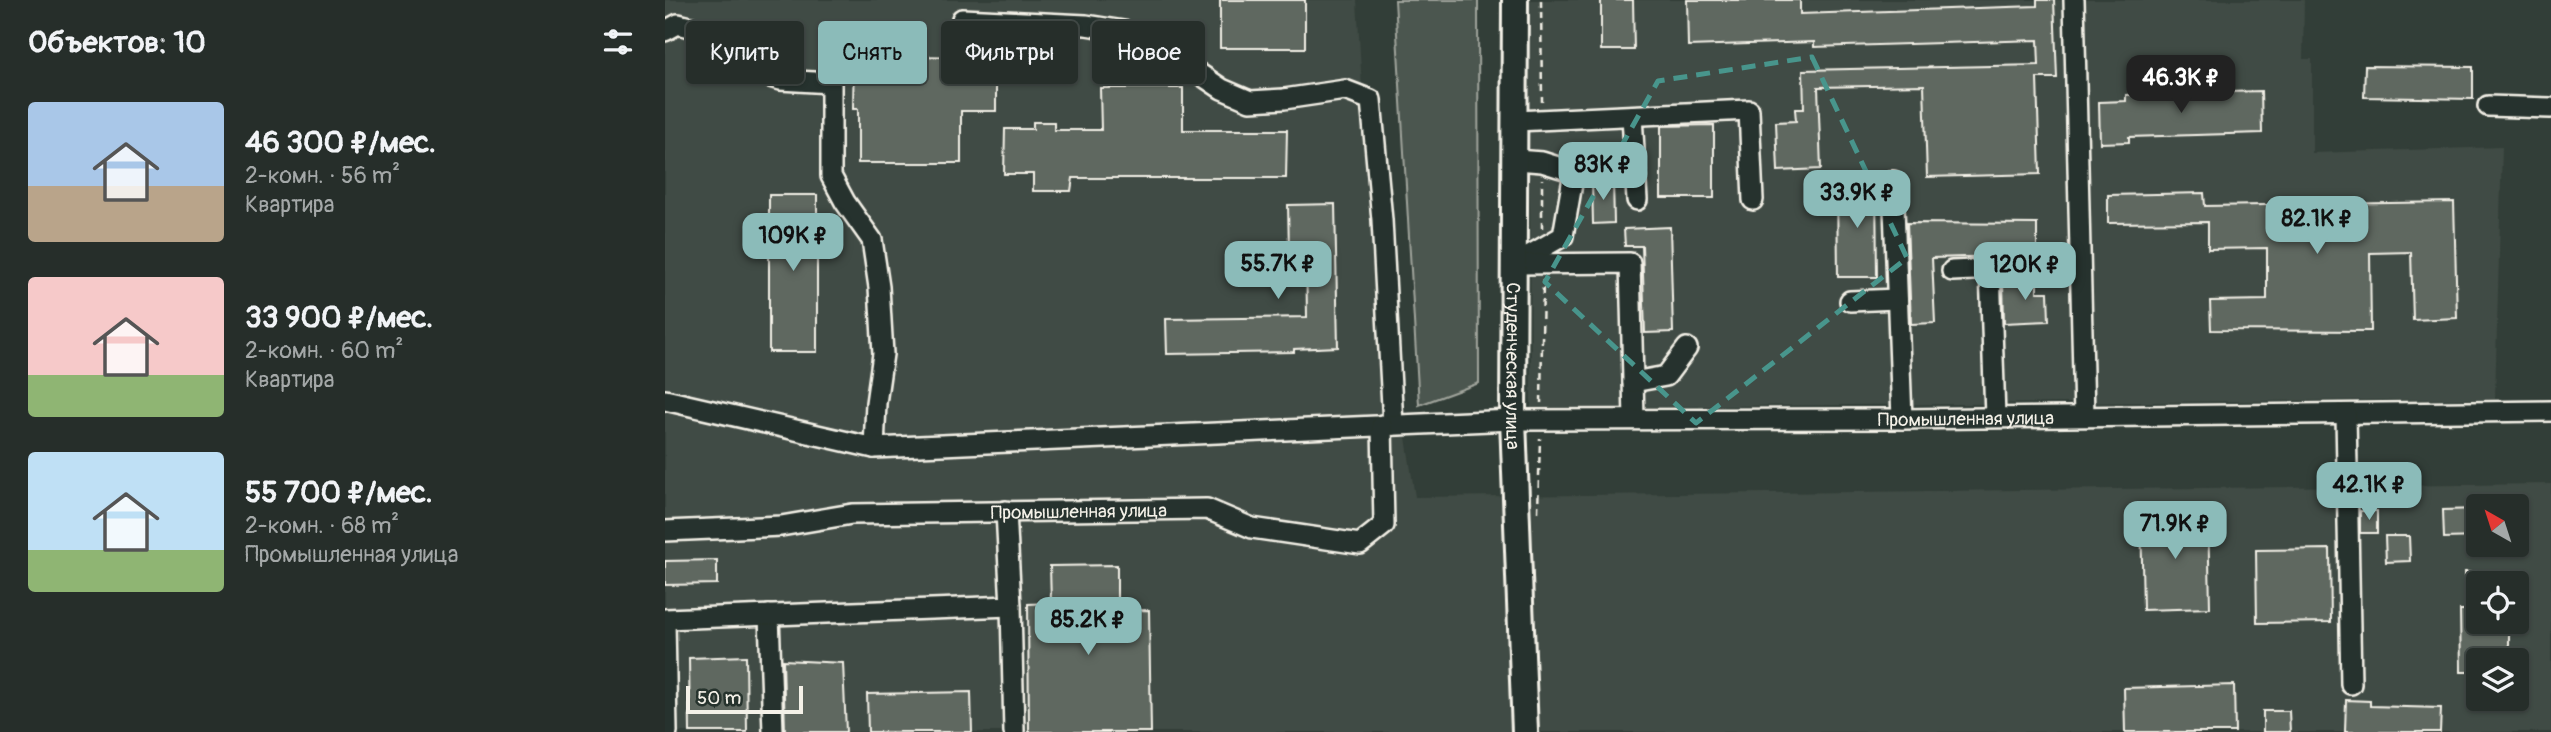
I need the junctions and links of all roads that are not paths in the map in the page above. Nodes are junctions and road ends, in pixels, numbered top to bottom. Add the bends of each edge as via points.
1 (1515, 0) edge
2 (2074, 0) edge
3 (962, 19) dead end
4 (665, 31) edge
5 (2488, 106) dead end
6 (2551, 108) edge
7 (1632, 116) junction
8 (1516, 121) junction
9 (1516, 160) junction
10 (1893, 181) dead end
11 (1637, 200) dead end
12 (1753, 200) dead end
13 (1543, 256) junction
14 (1515, 264) junction
15 (2037, 267) dead end
16 (1990, 268) junction
17 (1952, 271) dead end
18 (1897, 299) junction
19 (1850, 301) dead end
20 (1687, 348) dead end
21 (1633, 382) junction
22 (665, 400) edge
23 (2551, 411) edge
24 (2346, 414) junction
25 (2084, 416) junction
26 (1995, 417) junction
27 (1634, 419) junction
28 (1902, 419) junction
29 (1513, 420) junction
30 (1387, 425) junction
31 (874, 448) junction
32 (1006, 511) junction
33 (665, 531) edge
34 (1011, 606) junction
35 (769, 615) junction
36 (665, 620) edge
37 (2351, 684) dead end
38 (667, 732) edge
39 (773, 732) edge
40 (1014, 732) edge
41 (1525, 732) edge

1 - 8 main road, Студенческая улица
2 - 25 street
3 - 30 street via 1086,25 1130,32 1221,89 1250,101 1345,90 1371,100 1382,220
4 - 31 street via 678,24 698,29 757,73 780,80 831,82 831,176 872,240 879,287 883,354
5 - 6 street
7 - 8 street
7 - 11 street
7 - 12 street via 1749,110
8 - 9 main road, Студенческая улица
9 - 13 street via 1574,172 1563,236
9 - 14 main road, Студенческая улица
10 - 18 street
13 - 14 street
13 - 21 street via 1630,263
14 - 29 main road, Студенческая улица
15 - 16 street
16 - 17 street
16 - 26 street
18 - 19 street
18 - 28 street
20 - 21 street via 1666,376
21 - 27 street
22 - 31 street, Промышленная улица
23 - 24 street, Промышленная улица
24 - 25 street, Промышленная улица
24 - 37 street
25 - 26 street, Промышленная улица
26 - 28 street, Промышленная улица
27 - 28 street, Промышленная улица
27 - 29 street, Промышленная улица
29 - 30 street, Промышленная улица
29 - 41 main road, Студенческая улица
30 - 31 street, Промышленная улица
30 - 32 street, Промышленная улица via 1384,525 1360,544 1252,528 1207,509
32 - 33 street, Промышленная улица via 852,514 781,526
32 - 34 street
34 - 35 street
34 - 40 street
35 - 36 street
35 - 39 street
36 - 38 street

